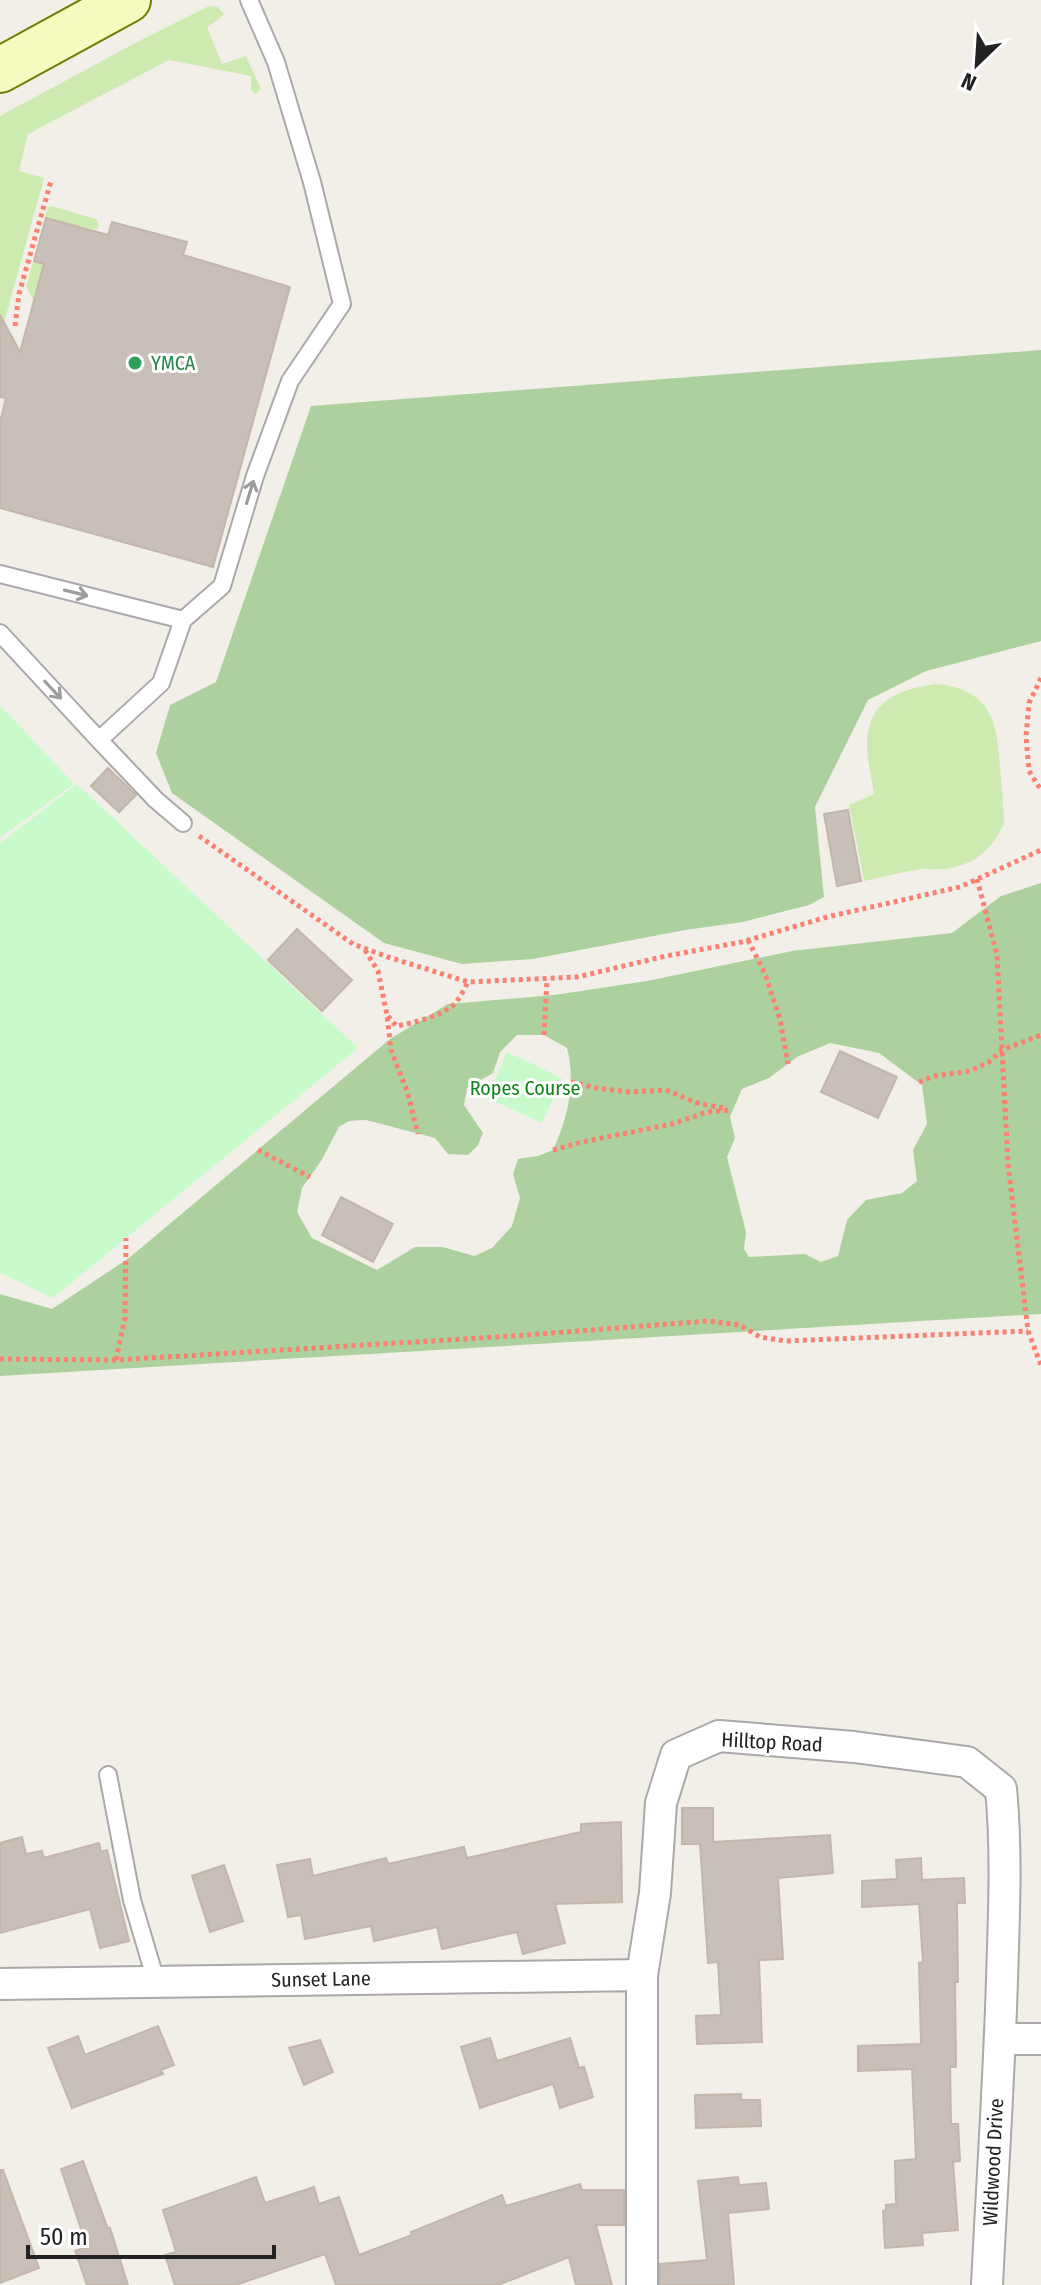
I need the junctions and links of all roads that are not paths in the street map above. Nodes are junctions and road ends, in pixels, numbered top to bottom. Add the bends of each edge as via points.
1 (128, 0) edge
2 (249, 0) edge
3 (0, 70) edge
4 (0, 574) edge
5 (183, 620) junction
6 (0, 633) edge
7 (99, 740) junction
8 (183, 823) road end
9 (108, 1775) dead end
10 (642, 1975) junction
11 (156, 1981) junction
12 (0, 1984) edge
13 (1000, 2039) junction
14 (1041, 2039) edge
15 (642, 2285) edge
16 (987, 2285) edge

1 - 3 main road
5 -> 2 lane via 222,586 290,381 342,304 276,62
4 -> 5 lane
5 - 7 lane via 161,683
6 -> 7 lane
7 - 8 lane
9 - 11 lane via 132,1900
10 - 11 street, Sunset Lane
10 - 13 street, Hilltop Road via 661,1803 676,1755 719,1736 967,1762 1001,1789 1006,1840
10 - 15 street, Hilltop Road
11 - 12 street, Sunset Lane
13 - 14 street
13 - 16 street, Wildwood Drive

